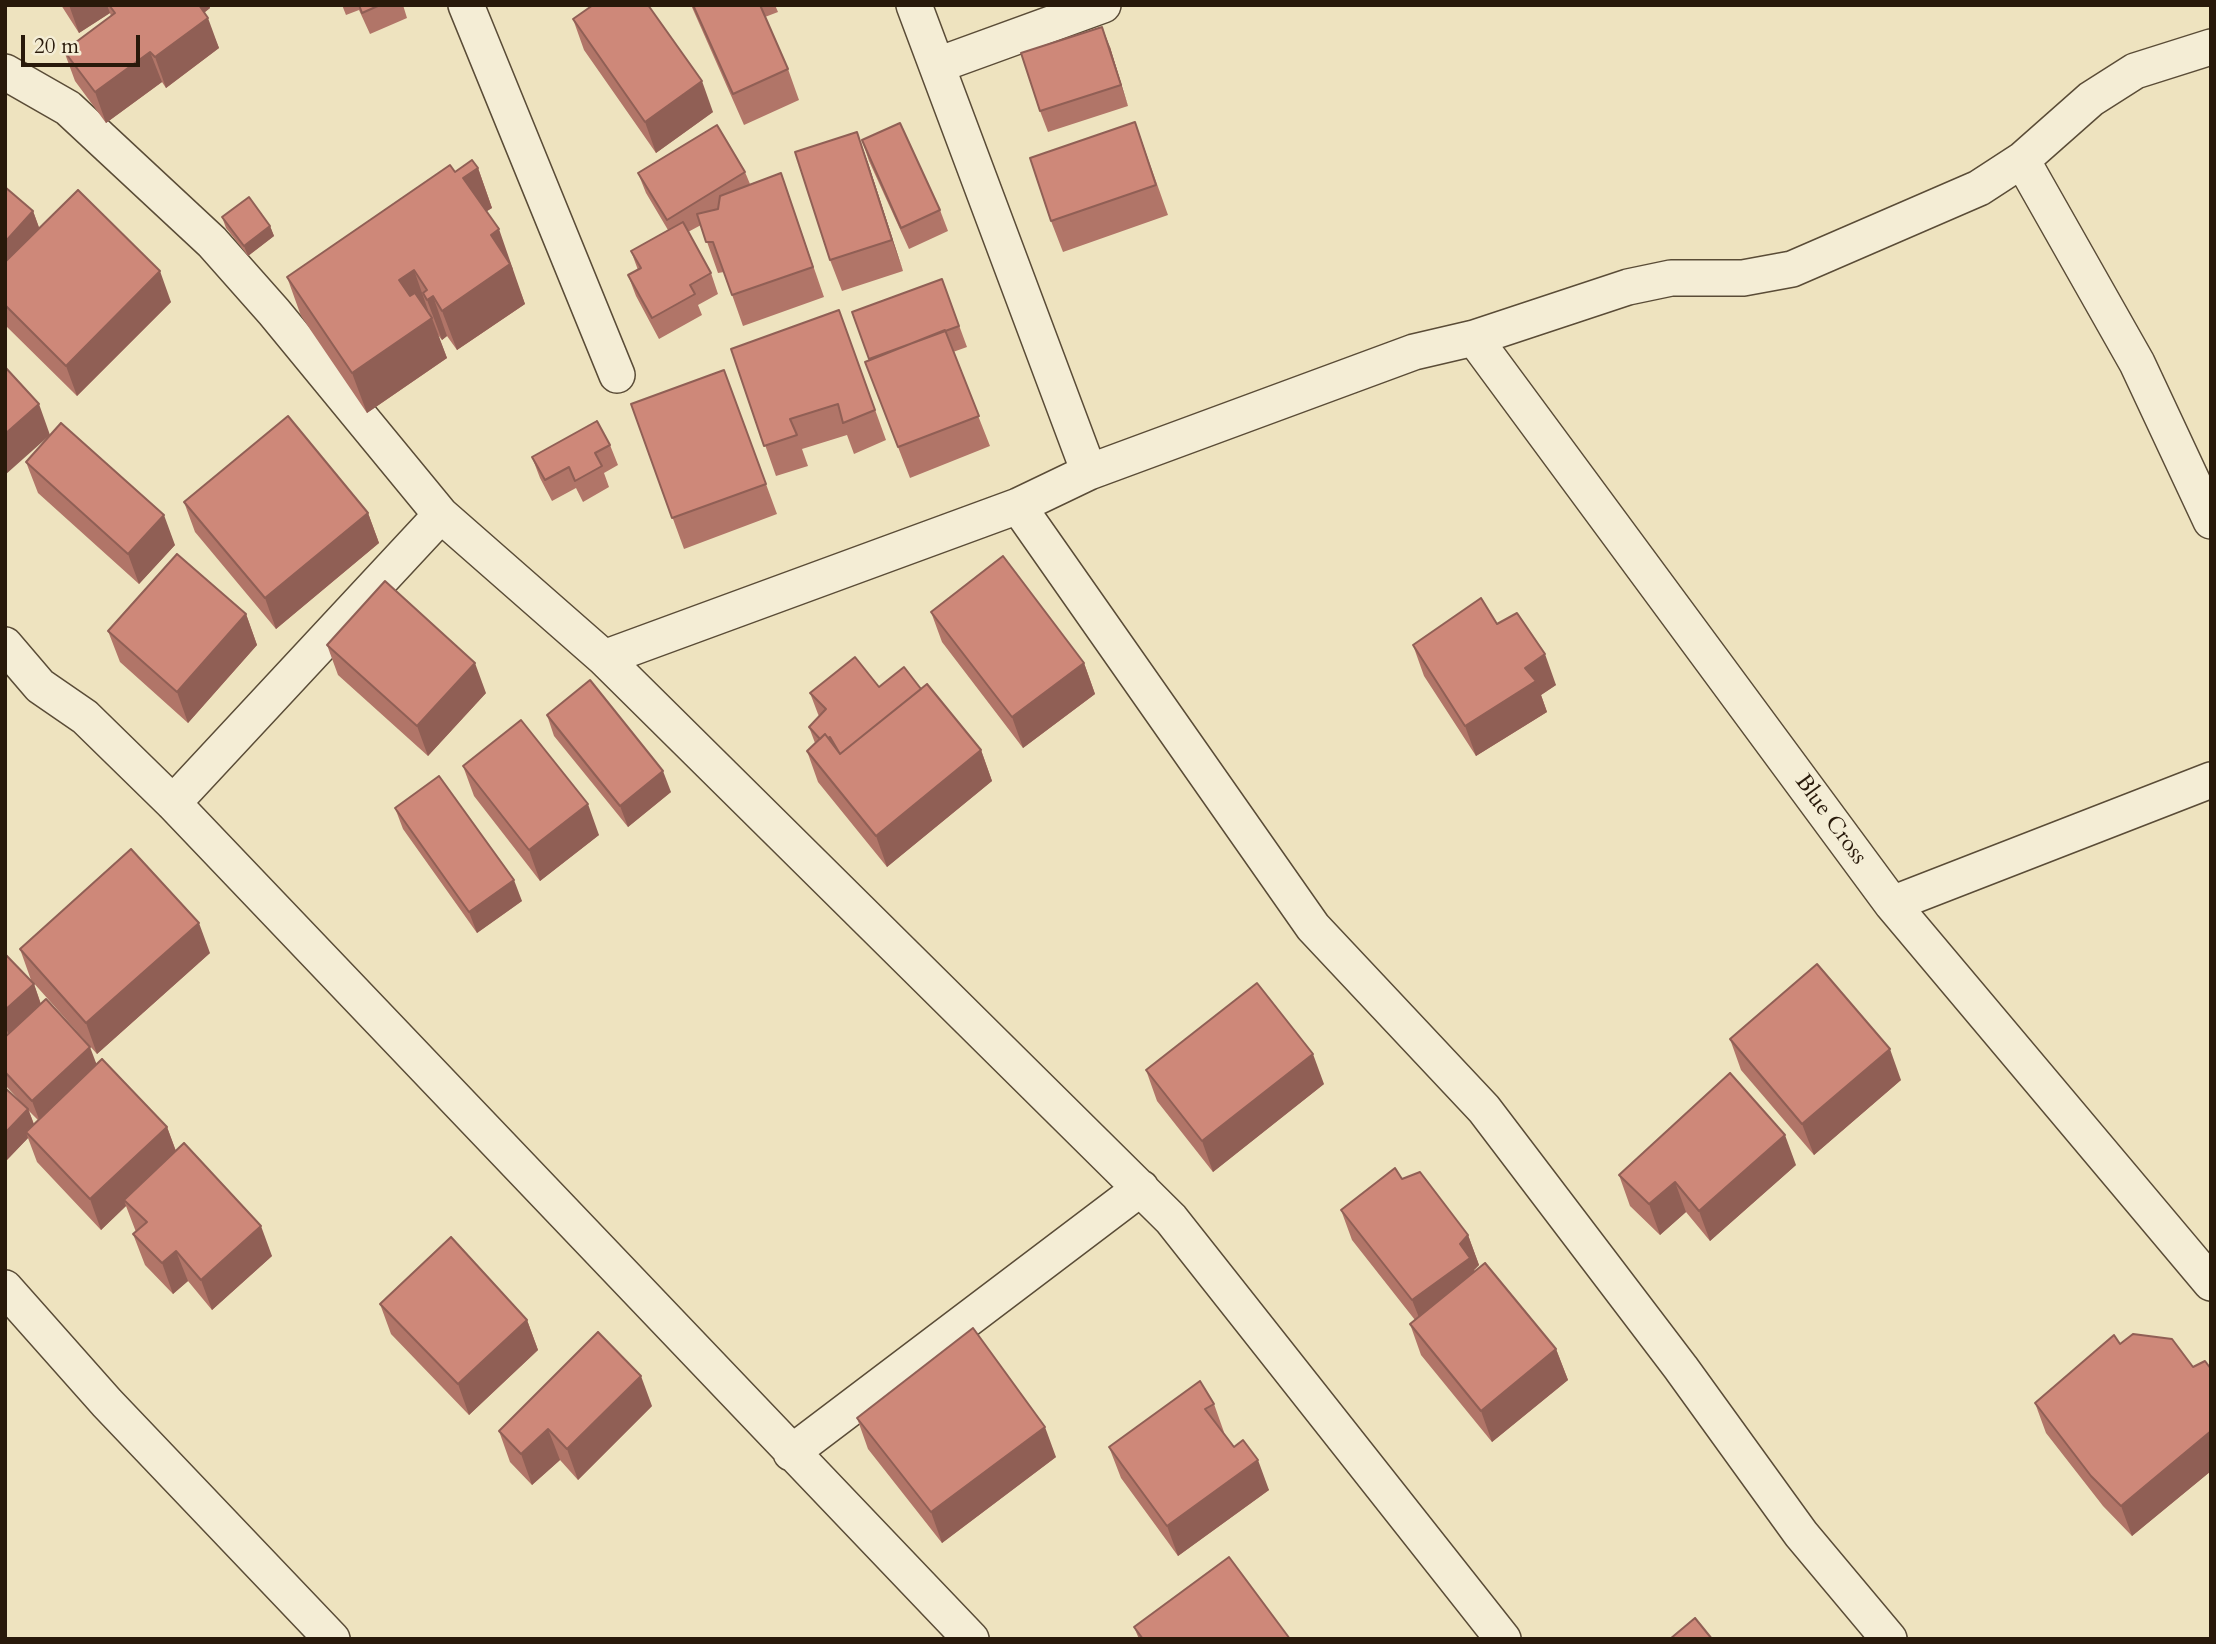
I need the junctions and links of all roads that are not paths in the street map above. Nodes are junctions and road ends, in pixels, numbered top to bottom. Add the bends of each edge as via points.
1 (466, 5) edge
2 (914, 5) edge
3 (1102, 5) edge
4 (2211, 47) edge
5 (938, 65) junction
6 (5, 72) edge
7 (2022, 160) junction
8 (1474, 338) junction
9 (617, 375) dead end
10 (1089, 472) junction
11 (1018, 506) junction
12 (442, 515) junction
13 (2211, 521) edge
14 (5, 645) edge
15 (604, 658) junction
16 (2211, 780) edge
17 (173, 803) junction
18 (1892, 904) junction
19 (1141, 1188) junction
20 (2211, 1283) edge
21 (5, 1288) edge
22 (791, 1453) junction
23 (332, 1639) edge
24 (971, 1639) edge
25 (1503, 1639) edge
26 (1889, 1639) edge

1 - 9 street
2 - 5 street
3 - 5 street
4 - 7 street via 2135,71 2091,99
5 - 10 street
6 - 12 street via 68,108 212,242
7 - 8 street via 1979,188 1792,269 1743,278 1671,278 1628,287
7 - 13 street via 2137,363
8 - 10 street via 1414,352
8 - 18 street, Blue Cross
10 - 11 street
11 - 15 street
11 - 26 street via 1313,927 1484,1110 1801,1534
12 - 15 street
12 - 17 street
14 - 17 street via 40,687 85,716
15 - 19 street
16 - 18 street
17 - 22 street
18 - 20 street, Blue Cross
19 - 22 street
19 - 25 street via 1171,1219
21 - 23 street via 107,1403
22 - 24 street

